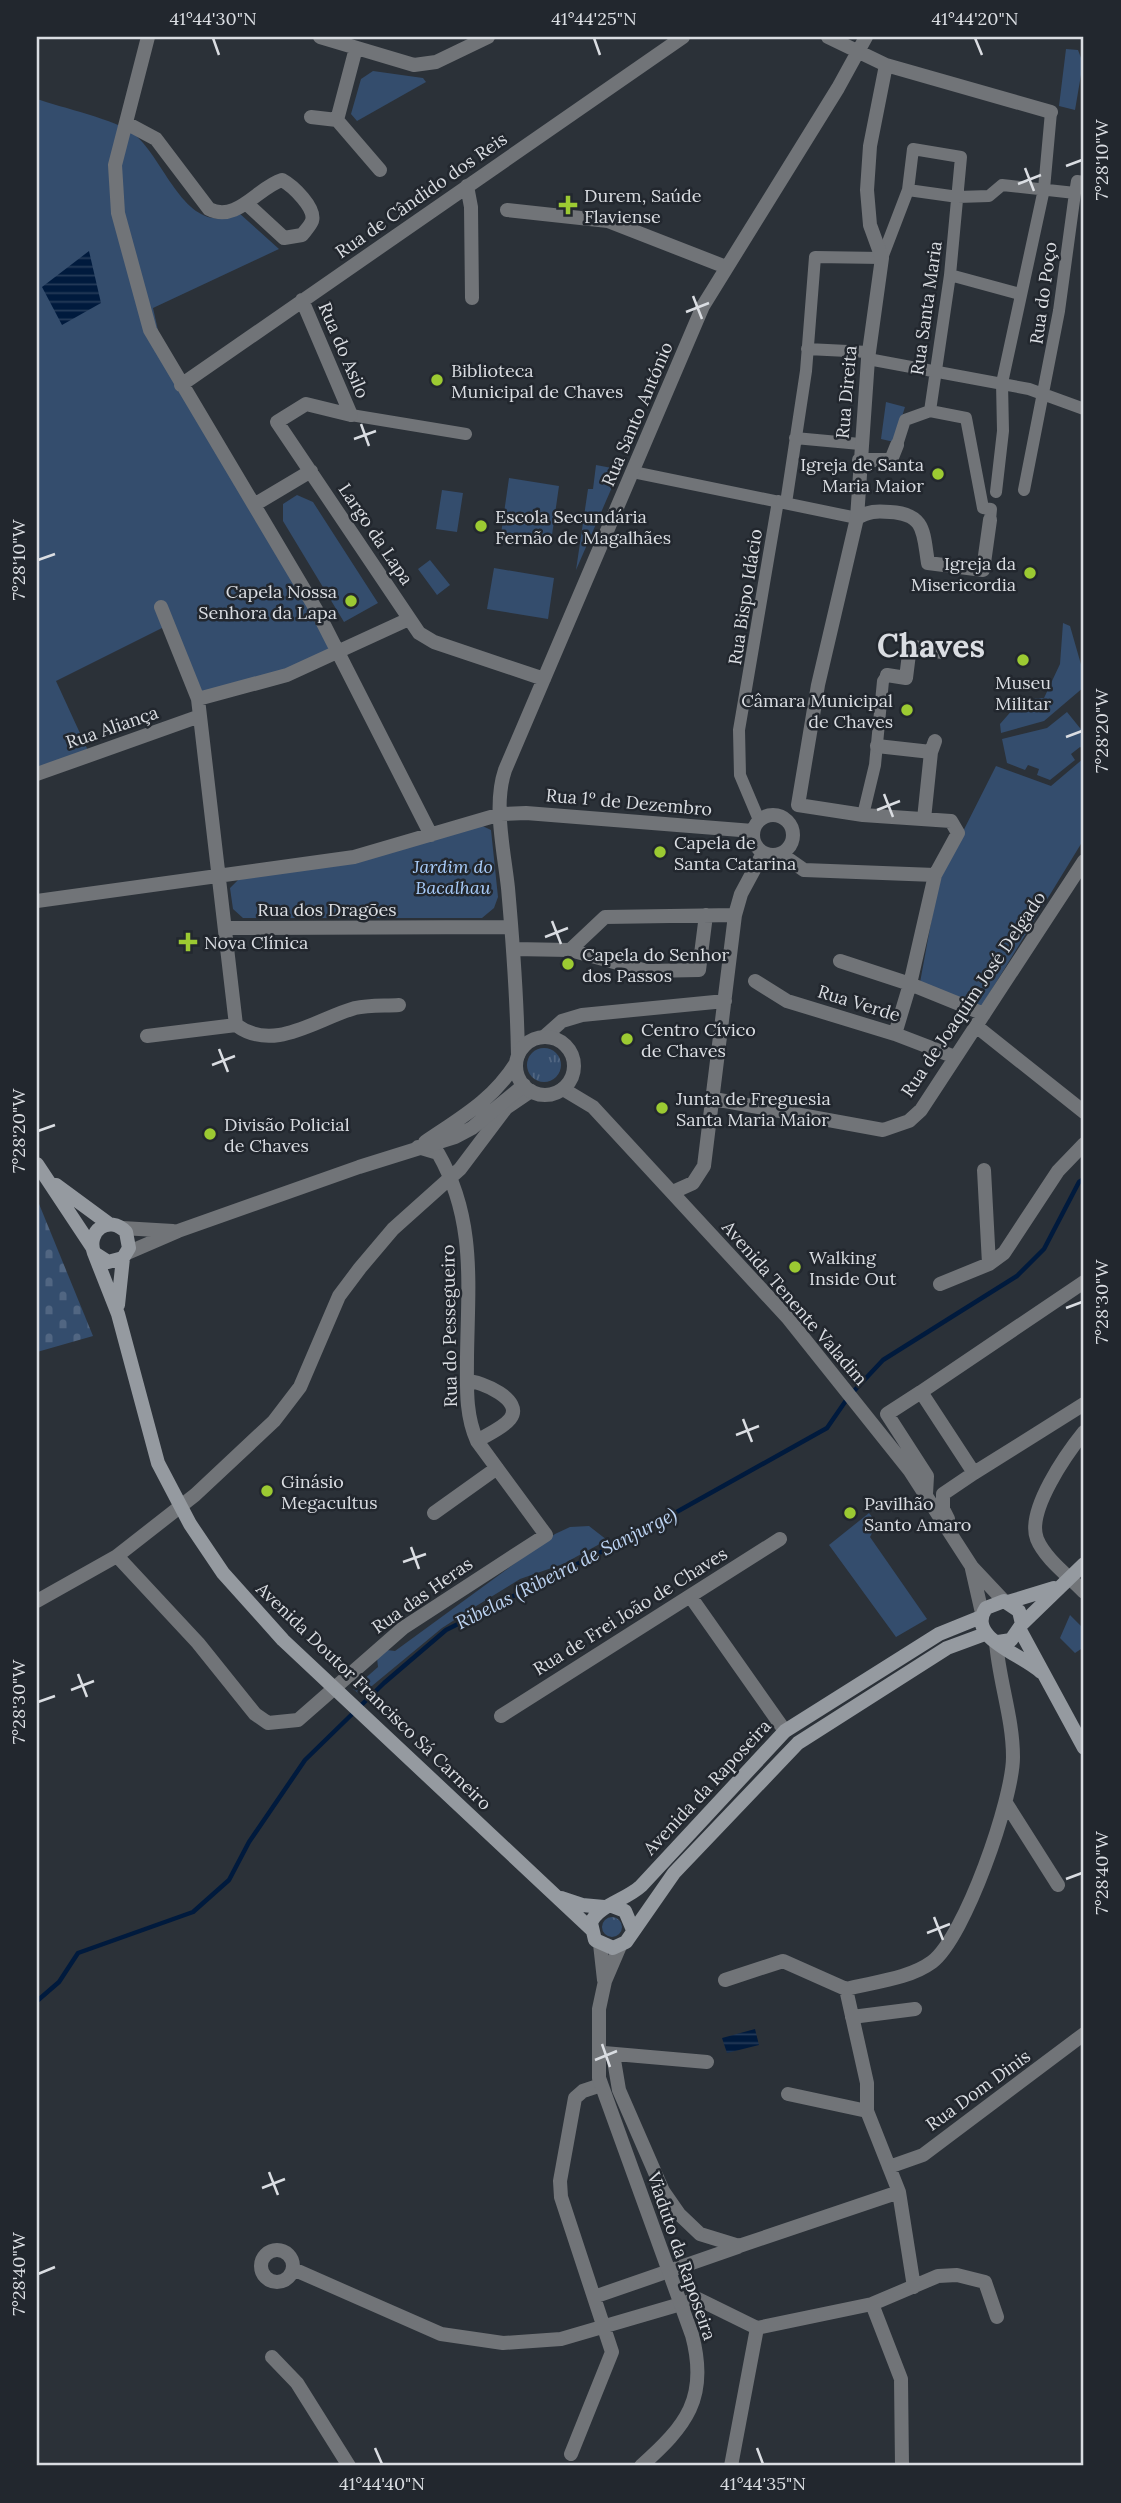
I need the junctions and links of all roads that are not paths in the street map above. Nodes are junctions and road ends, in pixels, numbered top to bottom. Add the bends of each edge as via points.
1 (148, 37) edge
2 (320, 37) edge
3 (488, 37) edge
4 (683, 37) edge
5 (828, 37) edge
6 (866, 37) edge
7 (356, 48) junction
8 (858, 51) junction
9 (886, 65) junction
10 (1051, 112) joint
11 (311, 117) dead end
12 (337, 120) junction
13 (128, 124) junction
14 (380, 170) dead end
15 (1084, 182) edge
16 (467, 186) junction
17 (1044, 189) junction
18 (908, 190) junction
19 (1074, 193) junction
20 (958, 197) junction
21 (246, 203) junction
22 (507, 210) dead end
23 (882, 258) junction
24 (726, 267) junction
25 (950, 275) junction
26 (1020, 294) junction
27 (472, 298) dead end
28 (302, 300) junction
29 (807, 349) junction
30 (868, 355) junction
31 (935, 370) junction
32 (1002, 383) junction
33 (181, 385) junction
34 (1045, 396) junction
35 (1078, 407) edge
36 (930, 411) junction
37 (351, 415) junction
38 (466, 434) dead end
39 (795, 438) junction
40 (860, 444) junction
41 (897, 445) joint
42 (859, 460) junction
43 (311, 471) junction
44 (633, 472) junction
45 (1024, 490) dead end
46 (996, 492) dead end
47 (782, 502) junction
48 (254, 505) junction
49 (857, 518) junction
50 (990, 520) joint
51 (161, 607) dead end
52 (409, 619) junction
53 (941, 652) dead end
54 (337, 653) junction
55 (887, 675) joint
56 (544, 679) junction
57 (198, 699) junction
58 (200, 716) junction
59 (877, 746) junction
60 (37, 774) edge
61 (798, 805) junction
62 (501, 814) junction
63 (863, 815) junction
64 (783, 818) junction
65 (924, 819) junction
66 (756, 825) junction
67 (431, 835) junction
68 (763, 853) junction
69 (781, 854) junction
70 (1084, 861) edge
71 (935, 875) junction
72 (219, 876) junction
73 (192, 882) junction
74 (222, 898) junction
75 (37, 901) edge
76 (706, 915) junction
77 (735, 915) junction
78 (511, 927) junction
79 (226, 928) junction
80 (513, 949) junction
81 (570, 950) junction
82 (840, 961) dead end
83 (755, 981) dead end
84 (910, 984) junction
85 (725, 1001) junction
86 (400, 1005) dead end
87 (980, 1020) junction
88 (236, 1025) junction
89 (895, 1034) junction
90 (147, 1035) dead end
91 (544, 1037) junction
92 (955, 1058) junction
93 (517, 1059) junction
94 (528, 1088) junction
95 (563, 1089) junction
96 (714, 1099) junction
97 (1084, 1112) edge
98 (1084, 1144) edge
99 (418, 1147) junction
100 (41, 1170) edge
101 (984, 1170) dead end
102 (450, 1179) junction
103 (673, 1192) junction
104 (116, 1226) junction
105 (178, 1231) junction
106 (93, 1250) junction
107 (125, 1255) junction
108 (989, 1264) junction
109 (1084, 1282) edge
110 (940, 1284) dead end
111 (118, 1314) junction
112 (467, 1381) junction
113 (921, 1392) junction
114 (1084, 1404) edge
115 (1084, 1432) edge
116 (477, 1441) junction
117 (497, 1468) junction
118 (974, 1473) junction
119 (926, 1494) junction
120 (434, 1513) dead end
121 (546, 1535) joint
122 (780, 1539) dead end
123 (962, 1552) junction
124 (117, 1556) junction
125 (1084, 1564) edge
126 (972, 1567) junction
127 (1066, 1581) junction
128 (1084, 1592) edge
129 (690, 1596) junction
130 (37, 1601) edge
131 (1006, 1602) junction
132 (981, 1615) junction
133 (1021, 1627) junction
134 (993, 1640) junction
135 (1041, 1672) junction
136 (500, 1716) dead end
137 (785, 1731) junction
138 (1084, 1748) edge
139 (1006, 1803) junction
140 (1058, 1885) dead end
141 (553, 1895) junction
142 (608, 1907) junction
143 (591, 1929) junction
144 (633, 1930) junction
145 (600, 1944) junction
146 (620, 1946) junction
147 (725, 1980) dead end
148 (605, 1981) junction
149 (846, 1989) junction
150 (915, 2009) dead end
151 (852, 2017) junction
152 (1084, 2034) edge
153 (597, 2053) junction
154 (613, 2054) junction
155 (707, 2062) dead end
156 (603, 2091) junction
157 (788, 2094) dead end
158 (867, 2110) junction
159 (889, 2167) junction
160 (899, 2192) junction
161 (739, 2246) junction
162 (293, 2269) dead end
163 (914, 2287) junction
164 (594, 2297) junction
165 (872, 2304) junction
166 (997, 2317) dead end
167 (603, 2326) junction
168 (757, 2328) junction
169 (272, 2357) dead end
170 (571, 2454) dead end
171 (349, 2466) edge
172 (641, 2466) edge
173 (731, 2466) edge
174 (902, 2466) edge

1 - 13 street
2 - 7 street
3 - 7 street via 436,62 414,65
4 - 16 street, Rua de Cândido dos Reis
5 - 8 street
6 - 8 street, Rua Santo António
7 - 12 street
8 - 9 street
8 - 24 street, Rua Santo António
9 - 10 street
9 - 23 street, Rua Direita via 870,146 867,190 870,225
10 - 17 street
11 - 12 street
12 - 14 street
13 - 21 street via 156,139 209,209 226,212
13 - 33 street via 115,165 118,213 150,330
15 - 19 street via 1077,181
16 - 27 street
16 - 28 street, Rua de Cândido dos Reis
17 - 19 street
17 - 20 street via 1002,185 989,196
17 - 26 street
18 - 20 street
18 - 20 street, Rua Santa Maria via 913,149 961,156
18 - 23 street
19 - 34 street, Rua do Poço
20 - 25 street, Rua Santa Maria
21 - 21 street via 282,180 291,185 312,218 302,235 284,238
22 - 24 street via 608,221
23 - 29 street, Rua Bispo Idácio via 815,257
23 - 30 street, Rua Direita
24 - 44 street, Rua Santo António via 703,306
25 - 26 street
25 - 31 street, Rua Santa Maria
26 - 32 street
28 - 33 street, Rua de Cândido dos Reis
28 - 37 street, Rua do Asilo
29 - 30 street
29 - 39 street, Rua Bispo Idácio
30 - 31 street
30 - 40 street, Rua Direita
31 - 32 street
31 - 36 street, Rua Santa Maria
32 - 34 street
32 - 46 street via 1003,431
33 - 48 street
34 - 35 street
34 - 45 street, Rua do Poço
36 - 41 street via 905,420
36 - 50 street via 966,418 983,508 991,509
37 - 38 street
37 - 43 street, Largo da Lapa via 306,404 277,422
39 - 40 street
39 - 47 street, Rua Bispo Idácio
40 - 42 street, Rua Direita
41 - 42 street via 891,460
42 - 49 street, Rua Direita
43 - 48 street
43 - 52 street, Largo da Lapa
44 - 47 street
44 - 56 street, Rua Santo António
47 - 49 street
47 - 66 street, Rua Bispo Idácio via 739,730 740,775
48 - 54 street
49 - 50 street via 870,510 908,513 922,526 928,563 984,570
49 - 61 street, Rua Direita via 818,685
51 - 57 street
52 - 54 street
52 - 56 street, Largo da Lapa via 434,642
53 - 55 street via 910,646 906,678
54 - 57 street via 287,674
54 - 67 street
55 - 59 street
56 - 62 street, Rua Santo António via 503,776
57 - 58 street
58 - 60 street, Rua Aliança
58 - 72 street
59 - 63 street
59 - 65 street via 933,746
61 - 63 street
61 - 64 street
62 - 66 street, Rua 1º de Dezembro
62 - 67 street, Rua 1º de Dezembro
62 - 78 street, Rua Santo António
63 - 65 street
64 - 66 street via 771,815
64 - 69 street via 793,833
65 - 71 street via 951,821 958,833
66 - 68 street via 754,844
67 - 72 street, Rua 1º de Dezembro via 354,857
68 - 69 street
68 - 77 street
69 - 71 street via 804,870
70 - 87 street, Rua de Joaquim José Delgado
71 - 84 street
72 - 73 street, Rua 1º de Dezembro
72 - 74 street
73 - 74 street via 207,884
73 - 75 street, Rua 1º de Dezembro
74 - 79 street
76 - 77 street
76 - 81 street via 605,917
76 - 81 street via 699,970 647,971
77 - 85 street
78 - 79 street, Rua dos Dragões
78 - 80 street, Rua Santo António
79 - 88 street
80 - 81 street
80 - 93 street, Rua Santo António
82 - 84 street
83 - 89 street, Rua Verde via 788,1001
84 - 87 street
84 - 89 street
85 - 91 street via 582,1015 562,1021
85 - 96 street
86 - 88 street via 357,1008 265,1037 250,1035
87 - 92 street, Rua de Joaquim José Delgado
87 - 97 street
88 - 90 street
89 - 92 street, Rua Verde
91 - 93 street via 528,1042
91 - 95 street via 561,1042 572,1056 573,1074
92 - 96 street, Rua de Joaquim José Delgado via 921,1110 909,1121 883,1130
93 - 94 street
93 - 99 street via 505,1081 478,1108
94 - 95 street via 547,1094
94 - 99 street via 467,1131
94 - 102 street via 506,1108
95 - 103 street, Avenida Tenente Valadim via 593,1107
96 - 103 street via 703,1171 693,1183
98 - 108 street via 1058,1171 1004,1253
99 - 102 street, Rua do Pessegueiro via 435,1151
99 - 105 street
100 - 104 main road
100 - 106 main road, Avenida Doutor Francisco Sá Carneiro
101 - 108 street
102 - 112 street, Rua do Pessegueiro via 462,1207 468,1247
102 - 124 street via 388,1235 339,1296 300,1387 274,1421 195,1495
103 - 119 street, Avenida Tenente Valadim via 765,1292
104 - 105 street
104 - 106 main road via 93,1234
104 - 107 main road via 130,1242
105 - 107 street
106 - 107 main road via 108,1262
106 - 111 main road, Avenida Doutor Francisco Sá Carneiro
107 - 111 main road, Avenida Doutor Francisco Sá Carneiro
108 - 110 street
109 - 113 street
111 - 141 main road, Avenida Doutor Francisco Sá Carneiro via 158,1463 205,1548 272,1628
112 - 116 street, Rua do Pessegueiro
112 - 116 street via 492,1386 511,1405 510,1419
113 - 118 street
113 - 119 street via 887,1415 927,1476
114 - 118 street
115 - 127 street via 1050,1483 1035,1529 1040,1545
116 - 117 street, Rua do Pessegueiro
117 - 120 street
117 - 121 street, Rua do Pessegueiro
118 - 123 street via 943,1494 943,1509 961,1539
119 - 123 street, Avenida Tenente Valadim
121 - 124 street, Rua das Heras via 403,1628 298,1720 283,1724 268,1723 255,1714 198,1643
122 - 129 street, Rua de Frei João de Chaves
123 - 126 street, Avenida Tenente Valadim
124 - 130 street
125 - 127 main road
126 - 131 street, Avenida Tenente Valadim
126 - 132 street, Avenida Tenente Valadim
127 - 128 street
127 - 131 main road via 1034,1596
127 - 133 main road
129 - 136 street, Rua de Frei João de Chaves
129 - 137 street
131 - 132 main road via 991,1604
131 - 133 main road via 1019,1611
132 - 134 main road
132 - 137 main road, Avenida da Raposeira via 939,1634
133 - 134 main road via 1011,1640
133 - 135 main road
134 - 135 main road
134 - 139 street via 1013,1751
134 - 144 main road, Avenida da Raposeira via 947,1648 797,1743 674,1873
135 - 138 main road
137 - 142 main road, Avenida da Raposeira via 641,1886
139 - 140 street
139 - 149 street via 948,1944 932,1962 909,1973
141 - 142 main road, Avenida Doutor Francisco Sá Carneiro via 577,1904
141 - 143 main road, Avenida Doutor Francisco Sá Carneiro
142 - 143 main road, Avenida da Raposeira via 593,1916
142 - 144 main road via 625,1911
143 - 145 main road, Avenida da Raposeira
144 - 146 main road, Avenida da Raposeira
145 - 146 main road
145 - 148 street, Avenida da Raposeira
146 - 148 street, Avenida da Raposeira
147 - 149 street via 783,1961
148 - 153 street, Avenida da Raposeira
149 - 151 street
150 - 151 street
151 - 158 street via 867,2083
152 - 159 street, Rua Dom Dinis via 923,2155
153 - 154 street
153 - 156 street, Avenida da Raposeira
154 - 155 street
154 - 161 street via 619,2090 663,2191 700,2234
156 - 164 street via 583,2091 575,2098 560,2181 561,2197
156 - 172 street, Viaduto da Raposeira via 695,2348 698,2370 696,2393 680,2429
157 - 158 street
158 - 159 street
159 - 160 street
160 - 161 street
160 - 163 street
161 - 164 street
162 - 167 street via 441,2334 503,2343 561,2339
163 - 165 street
163 - 166 street via 957,2275 985,2281
164 - 167 street
165 - 168 street
165 - 174 street via 901,2379
167 - 168 street via 698,2298
167 - 170 street via 612,2352
168 - 173 street
169 - 171 street via 297,2383

